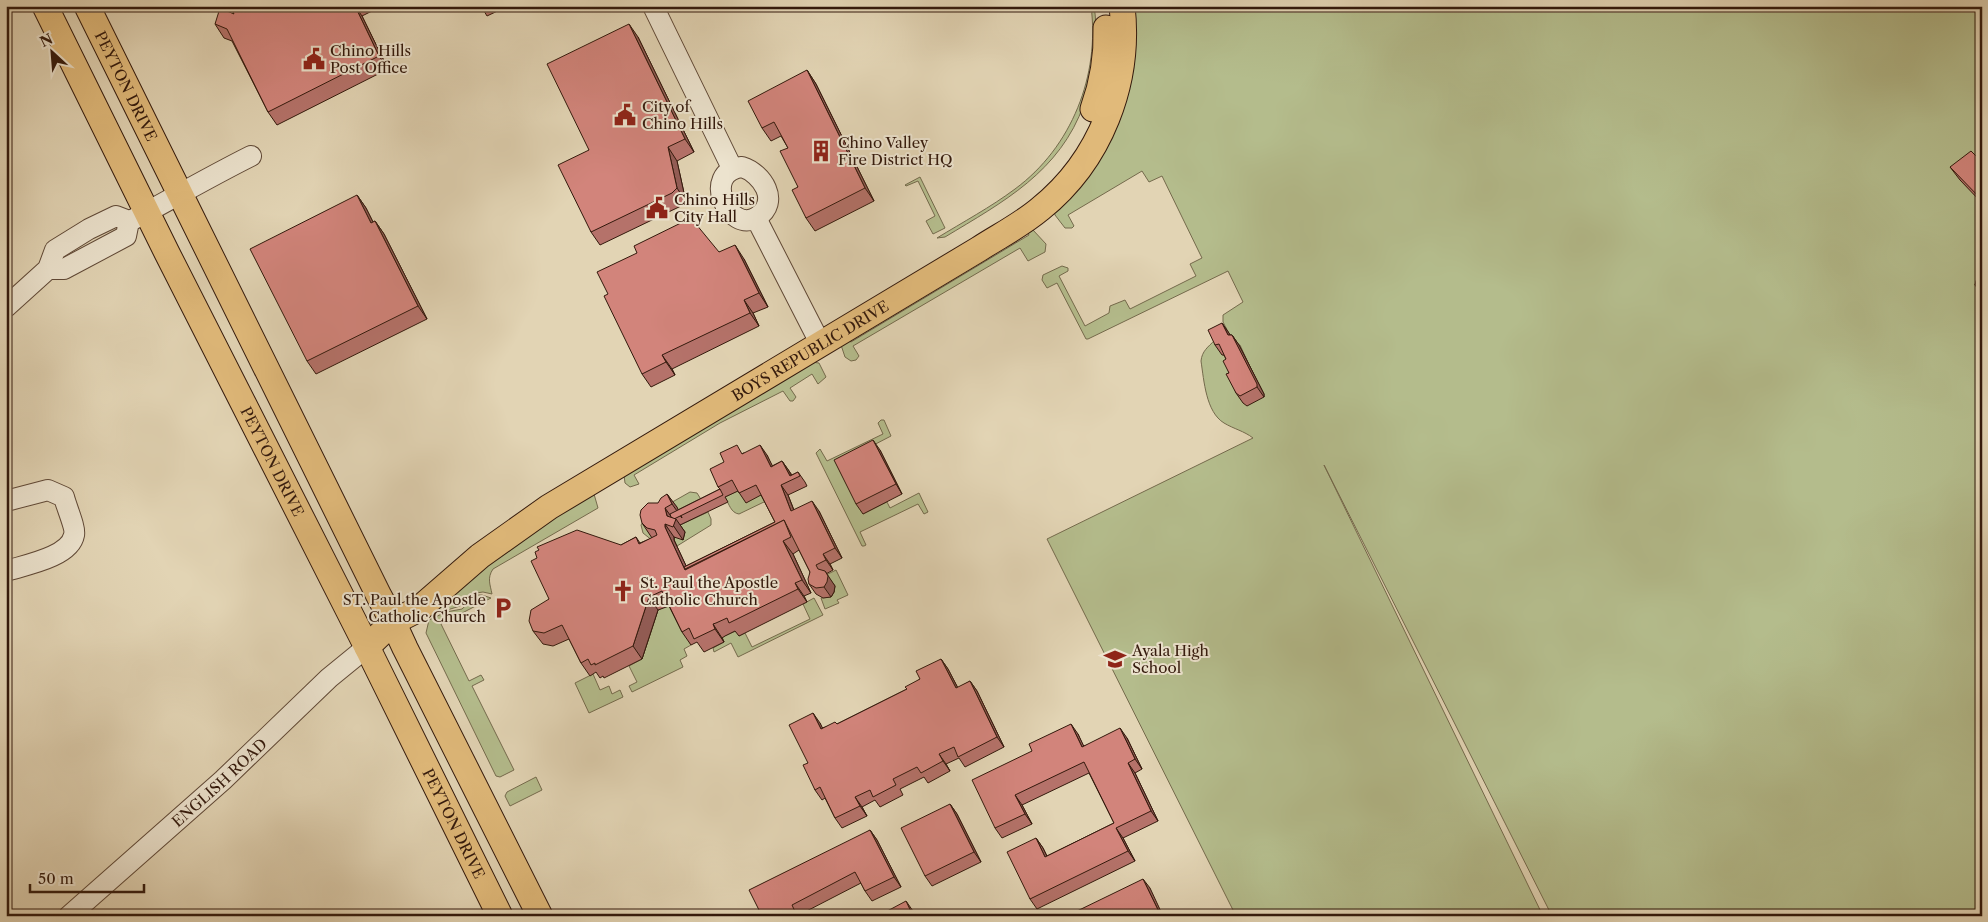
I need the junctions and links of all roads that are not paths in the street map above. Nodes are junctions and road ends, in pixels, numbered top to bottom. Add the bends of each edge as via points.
1 (45, 6) edge
2 (87, 6) edge
3 (653, 6) edge
4 (1104, 6) edge
5 (1122, 6) edge
6 (251, 156) dead end
7 (732, 168) junction
8 (180, 195) junction
9 (138, 216) junction
10 (756, 218) junction
11 (6, 307) edge
12 (817, 336) junction
13 (6, 501) edge
14 (6, 571) edge
15 (394, 622) junction
16 (367, 647) junction
17 (69, 916) edge
18 (500, 916) edge
19 (540, 916) edge

1 - 9 main road, PEYTON DRIVE
2 - 8 main road, PEYTON DRIVE
3 - 7 street
4 - 12 main road, BOYS REPUBLIC DRIVE via 1106,48 1097,98 1077,142 1052,175 1004,214
5 - 12 main road, BOYS REPUBLIC DRIVE via 1121,70 1113,103 1096,143 1072,178 1024,221
6 - 8 street
7 - 10 street via 752,170 765,185 768,195 766,206
7 - 10 street via 721,187 725,206 741,219
8 - 9 street
8 - 15 main road, PEYTON DRIVE
9 - 11 street via 116,216 68,241 55,250 48,269
9 - 16 main road, PEYTON DRIVE
10 - 12 street
12 - 15 main road, BOYS REPUBLIC DRIVE via 549,507 480,556 419,609
13 - 14 street via 48,490 64,497 75,534 69,546 58,554
15 - 16 main road, BOYS REPUBLIC DRIVE
15 - 19 main road, PEYTON DRIVE
16 - 17 street, ENGLISH ROAD
16 - 18 main road, PEYTON DRIVE

